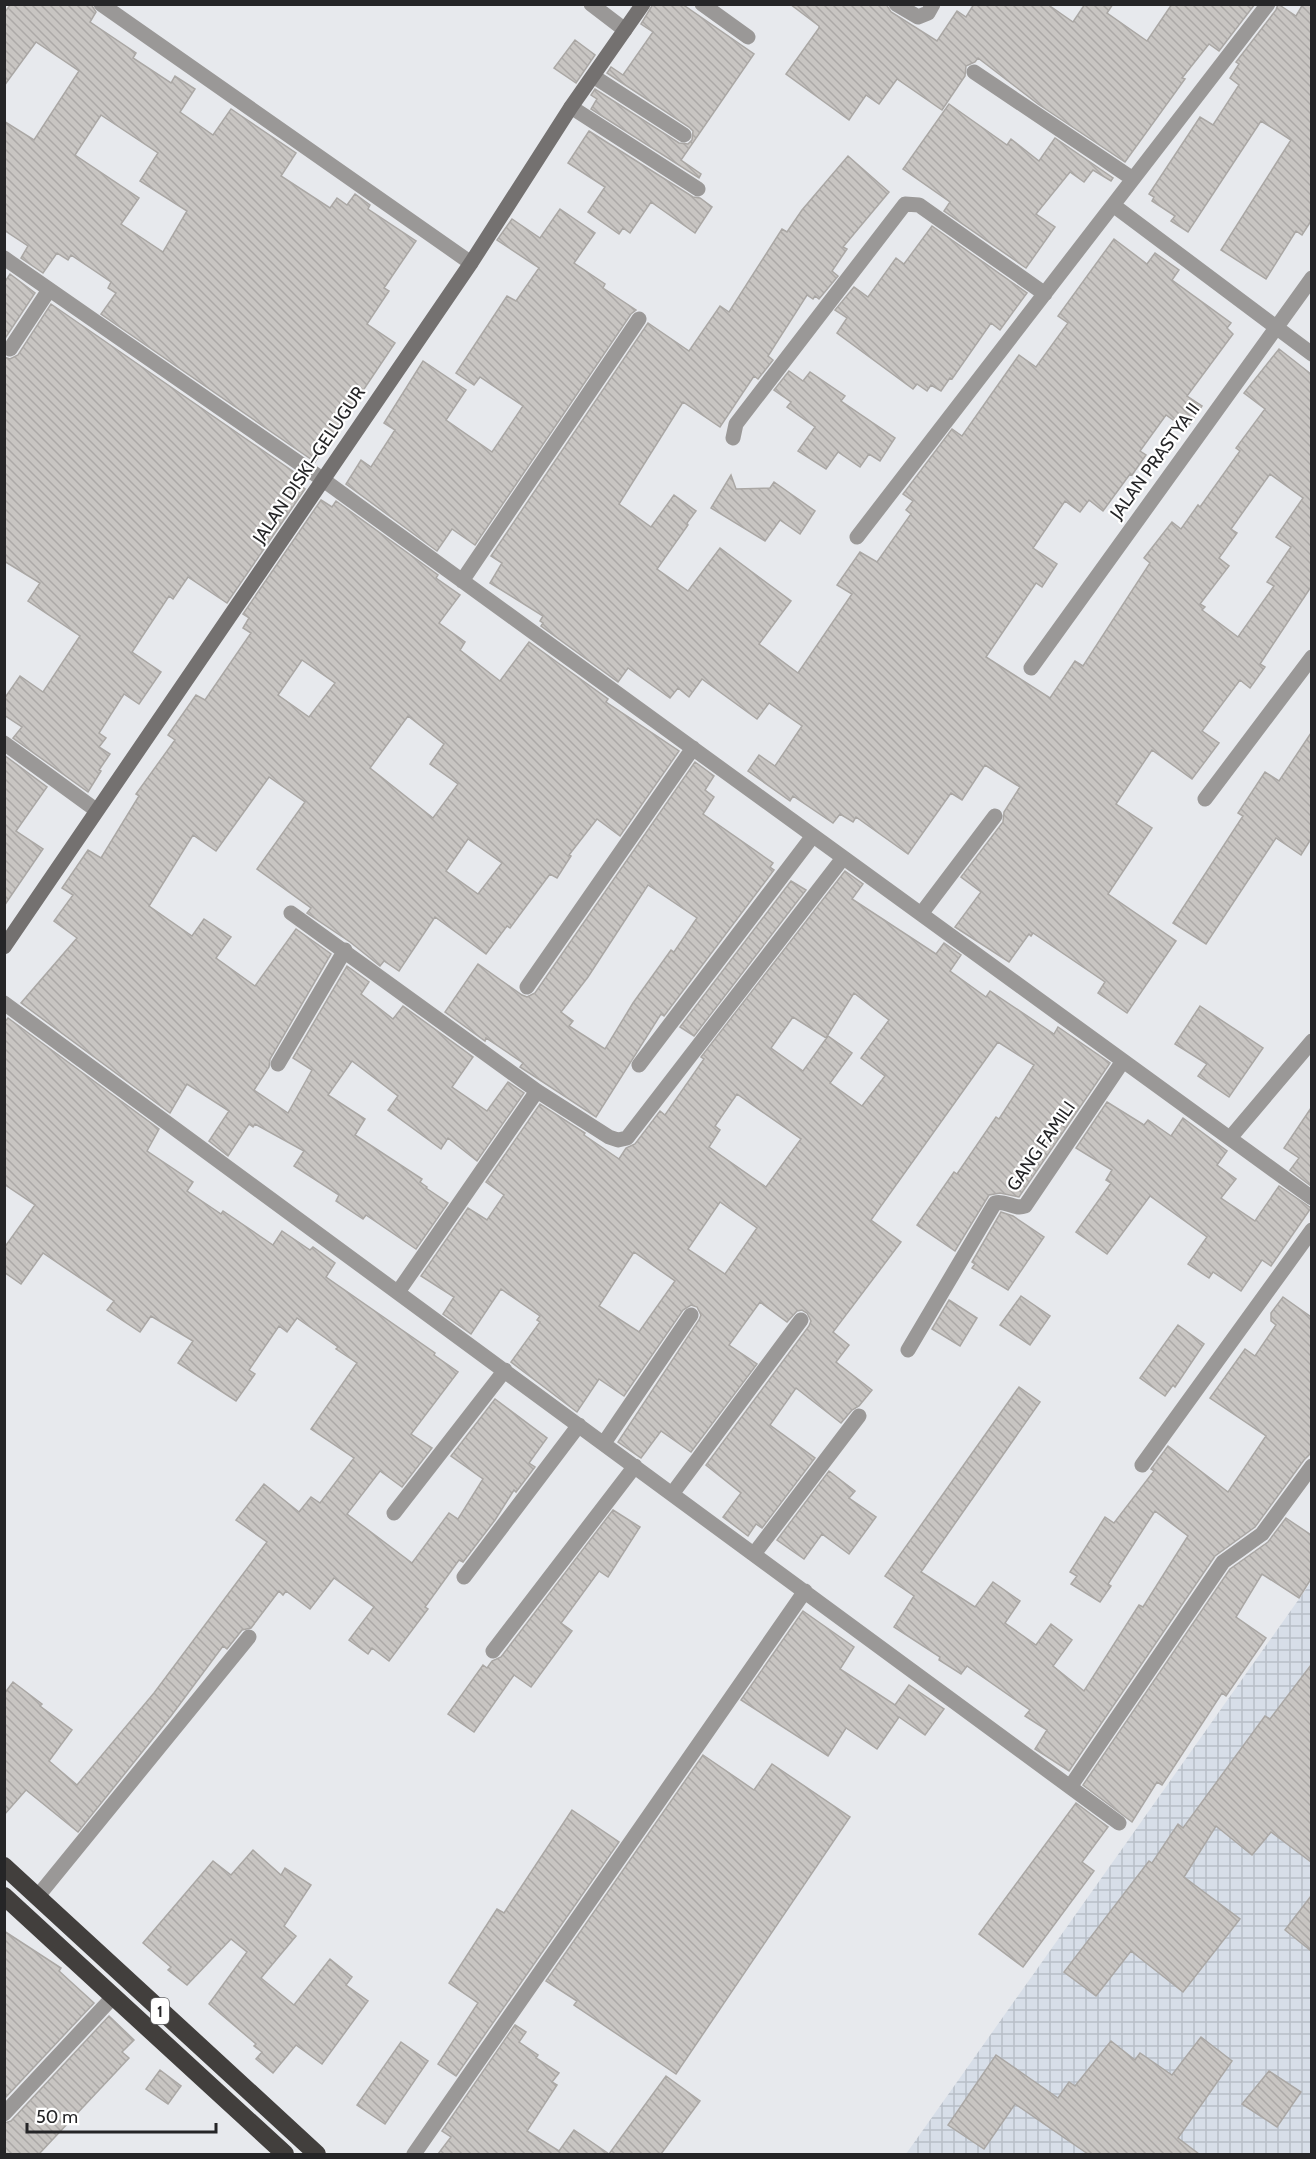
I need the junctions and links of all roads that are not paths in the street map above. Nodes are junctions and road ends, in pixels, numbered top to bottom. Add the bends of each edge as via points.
1 (101, 4) edge
2 (591, 4) edge
3 (644, 4) edge
4 (702, 4) edge
5 (896, 4) edge
6 (933, 4) edge
7 (1269, 4) edge
8 (625, 30) junction
9 (748, 37) dead end
10 (974, 72) dead end
11 (593, 76) junction
12 (571, 107) junction
13 (684, 135) dead end
14 (1133, 179) junction
15 (698, 189) dead end
16 (1113, 205) junction
17 (4, 258) edge
18 (471, 263) junction
19 (1311, 278) edge
20 (49, 290) junction
21 (1045, 294) junction
22 (639, 319) dead end
23 (1275, 326) junction
24 (9, 349) dead end
25 (1311, 354) edge
26 (733, 438) dead end
27 (322, 479) junction
28 (857, 537) dead end
29 (462, 581) junction
30 (1311, 657) edge
31 (1031, 668) dead end
32 (4, 742) edge
33 (693, 748) junction
34 (1205, 798) dead end
35 (96, 810) junction
36 (995, 816) dead end
37 (812, 837) junction
38 (843, 858) junction
39 (291, 913) dead end
40 (921, 914) junction
41 (4, 947) edge
42 (345, 950) junction
43 (527, 987) dead end
44 (4, 1003) edge
45 (1311, 1041) edge
46 (1123, 1061) junction
47 (278, 1064) dead end
48 (639, 1065) dead end
49 (537, 1091) junction
50 (1230, 1138) junction
51 (1311, 1198) edge
52 (1311, 1230) edge
53 (398, 1292) junction
54 (691, 1315) dead end
55 (801, 1320) dead end
56 (908, 1350) dead end
57 (505, 1370) junction
58 (859, 1416) dead end
59 (579, 1425) junction
60 (604, 1443) junction
61 (1142, 1465) dead end
62 (635, 1466) junction
63 (1311, 1466) edge
64 (672, 1494) junction
65 (394, 1513) dead end
66 (754, 1554) junction
67 (464, 1577) dead end
68 (805, 1591) junction
69 (249, 1637) dead end
70 (493, 1651) dead end
71 (1070, 1787) junction
72 (1119, 1823) dead end
73 (4, 1866) edge
74 (4, 1896) edge
75 (38, 1896) junction
76 (113, 1997) junction
77 (4, 2114) edge
78 (285, 2154) edge
79 (317, 2154) edge
80 (414, 2154) edge

1 - 18 street
2 - 8 street
3 - 8 main road, JALAN DISKI–GELUGUR
4 - 9 street
5 - 6 street via 918,17
7 - 14 street
8 - 11 main road, JALAN DISKI–GELUGUR
10 - 14 street
11 - 12 main road, JALAN DISKI–GELUGUR
11 - 13 street
12 - 15 street
12 - 18 main road, JALAN DISKI–GELUGUR
14 - 16 street
16 - 21 street
16 - 23 street
17 - 20 street
18 - 27 main road, JALAN DISKI–GELUGUR
19 - 23 street, JALAN PRASTYA II
20 - 24 street
20 - 27 street
21 - 26 street via 919,205 905,204 736,424
21 - 28 street
22 - 29 street
23 - 25 street
23 - 31 street, JALAN PRASTYA II
27 - 29 street
27 - 35 main road, JALAN DISKI–GELUGUR
29 - 33 street
30 - 34 street
32 - 35 street
33 - 37 street
33 - 43 street
35 - 41 main road, JALAN DISKI–GELUGUR
36 - 40 street
37 - 38 street
37 - 48 street
38 - 40 street
38 - 49 street via 627,1138 609,1137
39 - 42 street
40 - 46 street
42 - 47 street
42 - 49 street
44 - 53 street
45 - 50 street
46 - 50 street
46 - 56 street, GANG FAMILI via 1025,1206 995,1203
49 - 53 street
50 - 51 street
52 - 61 street
53 - 57 street
54 - 60 street
55 - 64 street
57 - 59 street
57 - 65 street
58 - 66 street
59 - 60 street
59 - 67 street
60 - 62 street
62 - 64 street
62 - 70 street
63 - 71 street via 1262,1534 1223,1562
64 - 66 street
66 - 68 street
68 - 71 street
68 - 80 street
69 - 75 street
71 - 72 street
73 - 75 highway, 1
74 - 76 highway, 1
75 - 79 highway, 1
76 - 77 street
76 - 78 highway, 1

